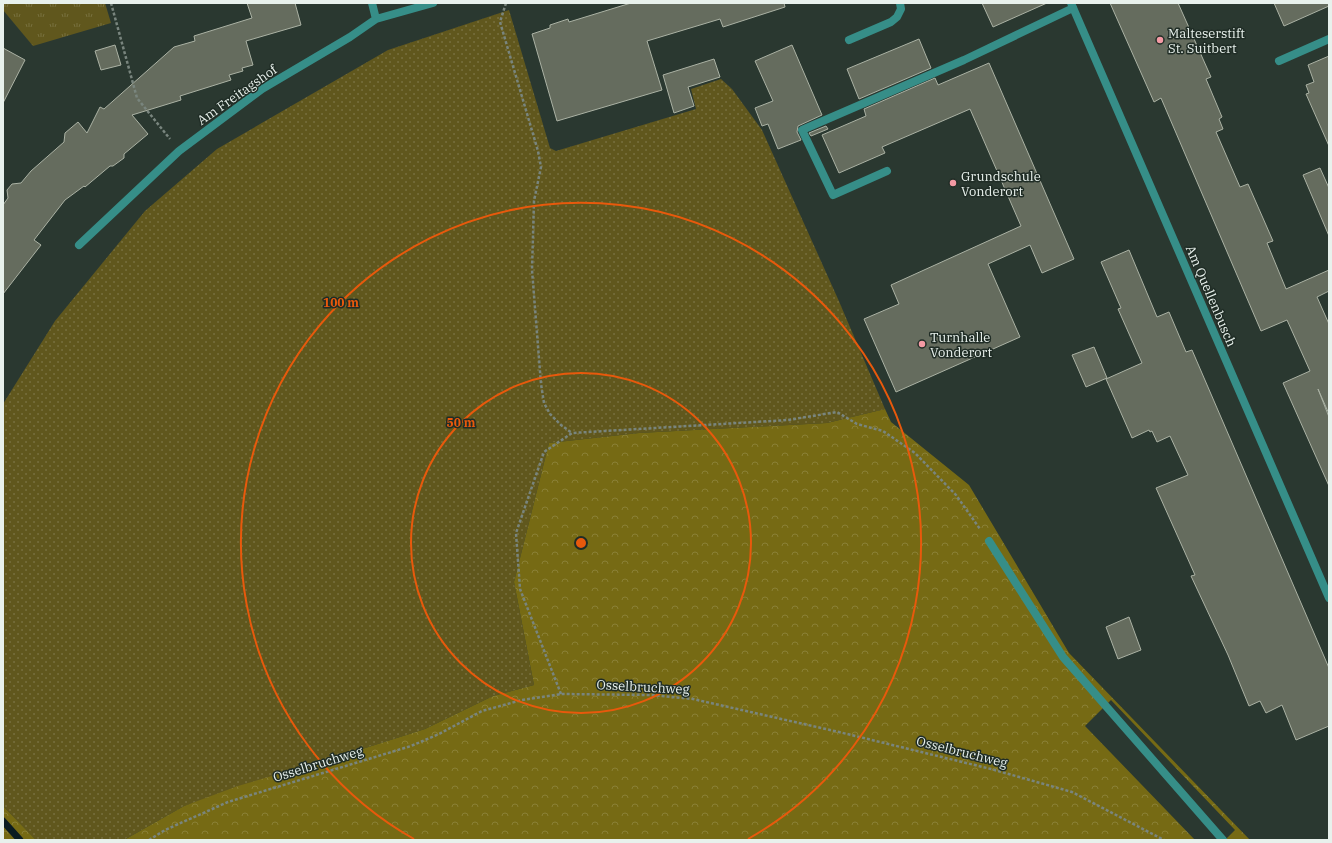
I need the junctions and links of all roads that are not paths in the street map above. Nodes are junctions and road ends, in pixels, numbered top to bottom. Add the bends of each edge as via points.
1 (372, 3) edge
2 (433, 3) edge
3 (900, 3) edge
4 (1072, 6) edge
5 (376, 20) junction
6 (1329, 39) edge
7 (849, 40) dead end
8 (1279, 61) dead end
9 (887, 171) dead end
10 (79, 245) dead end
11 (989, 541) road end
12 (1329, 598) edge
13 (1223, 840) edge

1 - 5 street
2 - 5 street, Am Freitagshof
3 - 7 street via 901,9 891,22
4 - 9 street via 964,60 802,130 833,195
4 - 12 street, Am Quellenbusch
5 - 10 street, Am Freitagshof via 262,89 179,150
6 - 8 street
11 - 13 street via 1063,657

